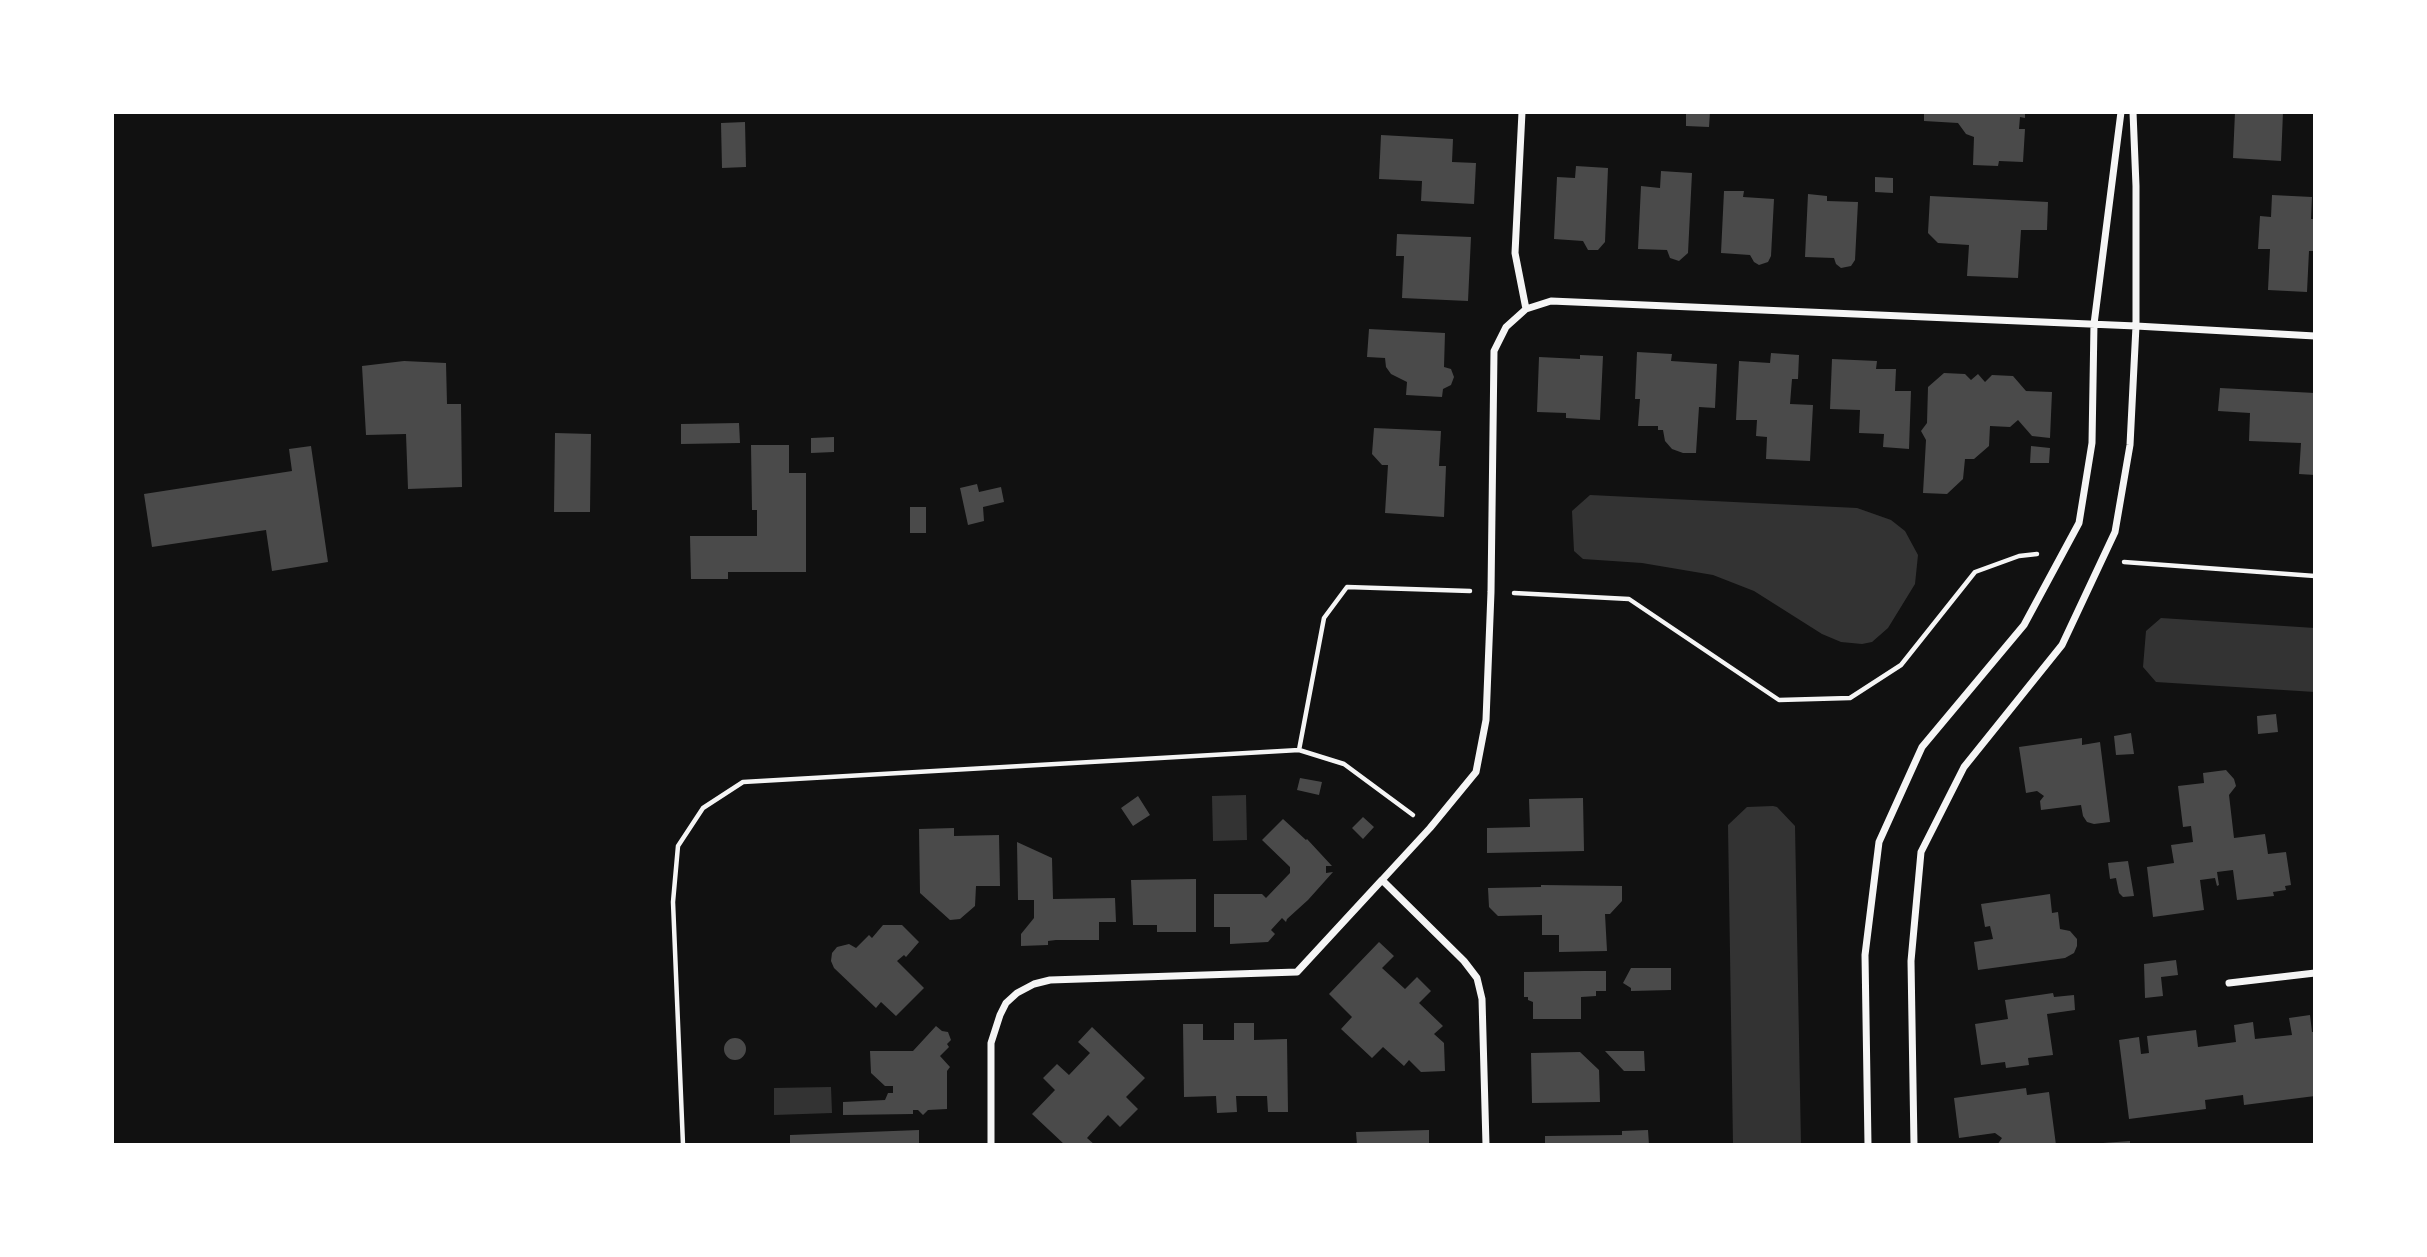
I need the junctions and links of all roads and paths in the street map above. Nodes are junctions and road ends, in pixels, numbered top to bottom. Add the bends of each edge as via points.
1 (1522, 112) edge
2 (2121, 112) edge
3 (2133, 112) edge
4 (1526, 309) junction
5 (2094, 324) junction
6 (2136, 326) junction
7 (2315, 336) edge
8 (2063, 551) junction
9 (2102, 559) junction
10 (2315, 576) edge
11 (1491, 592) junction
12 (1299, 750) junction
13 (1430, 828) junction
14 (1382, 880) junction
15 (2315, 973) edge
16 (2229, 983) dead end
17 (683, 1145) edge
18 (991, 1145) edge
19 (1486, 1145) edge
20 (1868, 1145) edge
21 (1914, 1145) edge

1 - 4 street via 1515,253
2 - 5 street
3 - 6 street
4 - 5 street via 1551,300
4 - 11 street via 1506,327 1494,351
5 - 6 street
5 - 8 street via 2092,443 2079,523
6 - 7 street
6 - 9 street via 2130,444 2115,532
8 - 11 path via 2019,556 1975,572 1901,665 1850,698 1779,700 1629,599
8 - 20 street via 2024,625 1922,747 1879,842 1865,955
9 - 10 path
9 - 21 street via 2062,645 1964,767 1921,852 1911,961
11 - 12 path via 1347,587 1324,618
11 - 13 street via 1486,720 1476,772
12 - 13 path via 1344,764
12 - 17 path via 743,782 713,801 703,808 678,846 673,902
13 - 14 street
14 - 18 street via 1297,972 1050,980 1017,993 1006,1003 991,1043
14 - 19 street via 1477,978 1482,999
15 - 16 street

